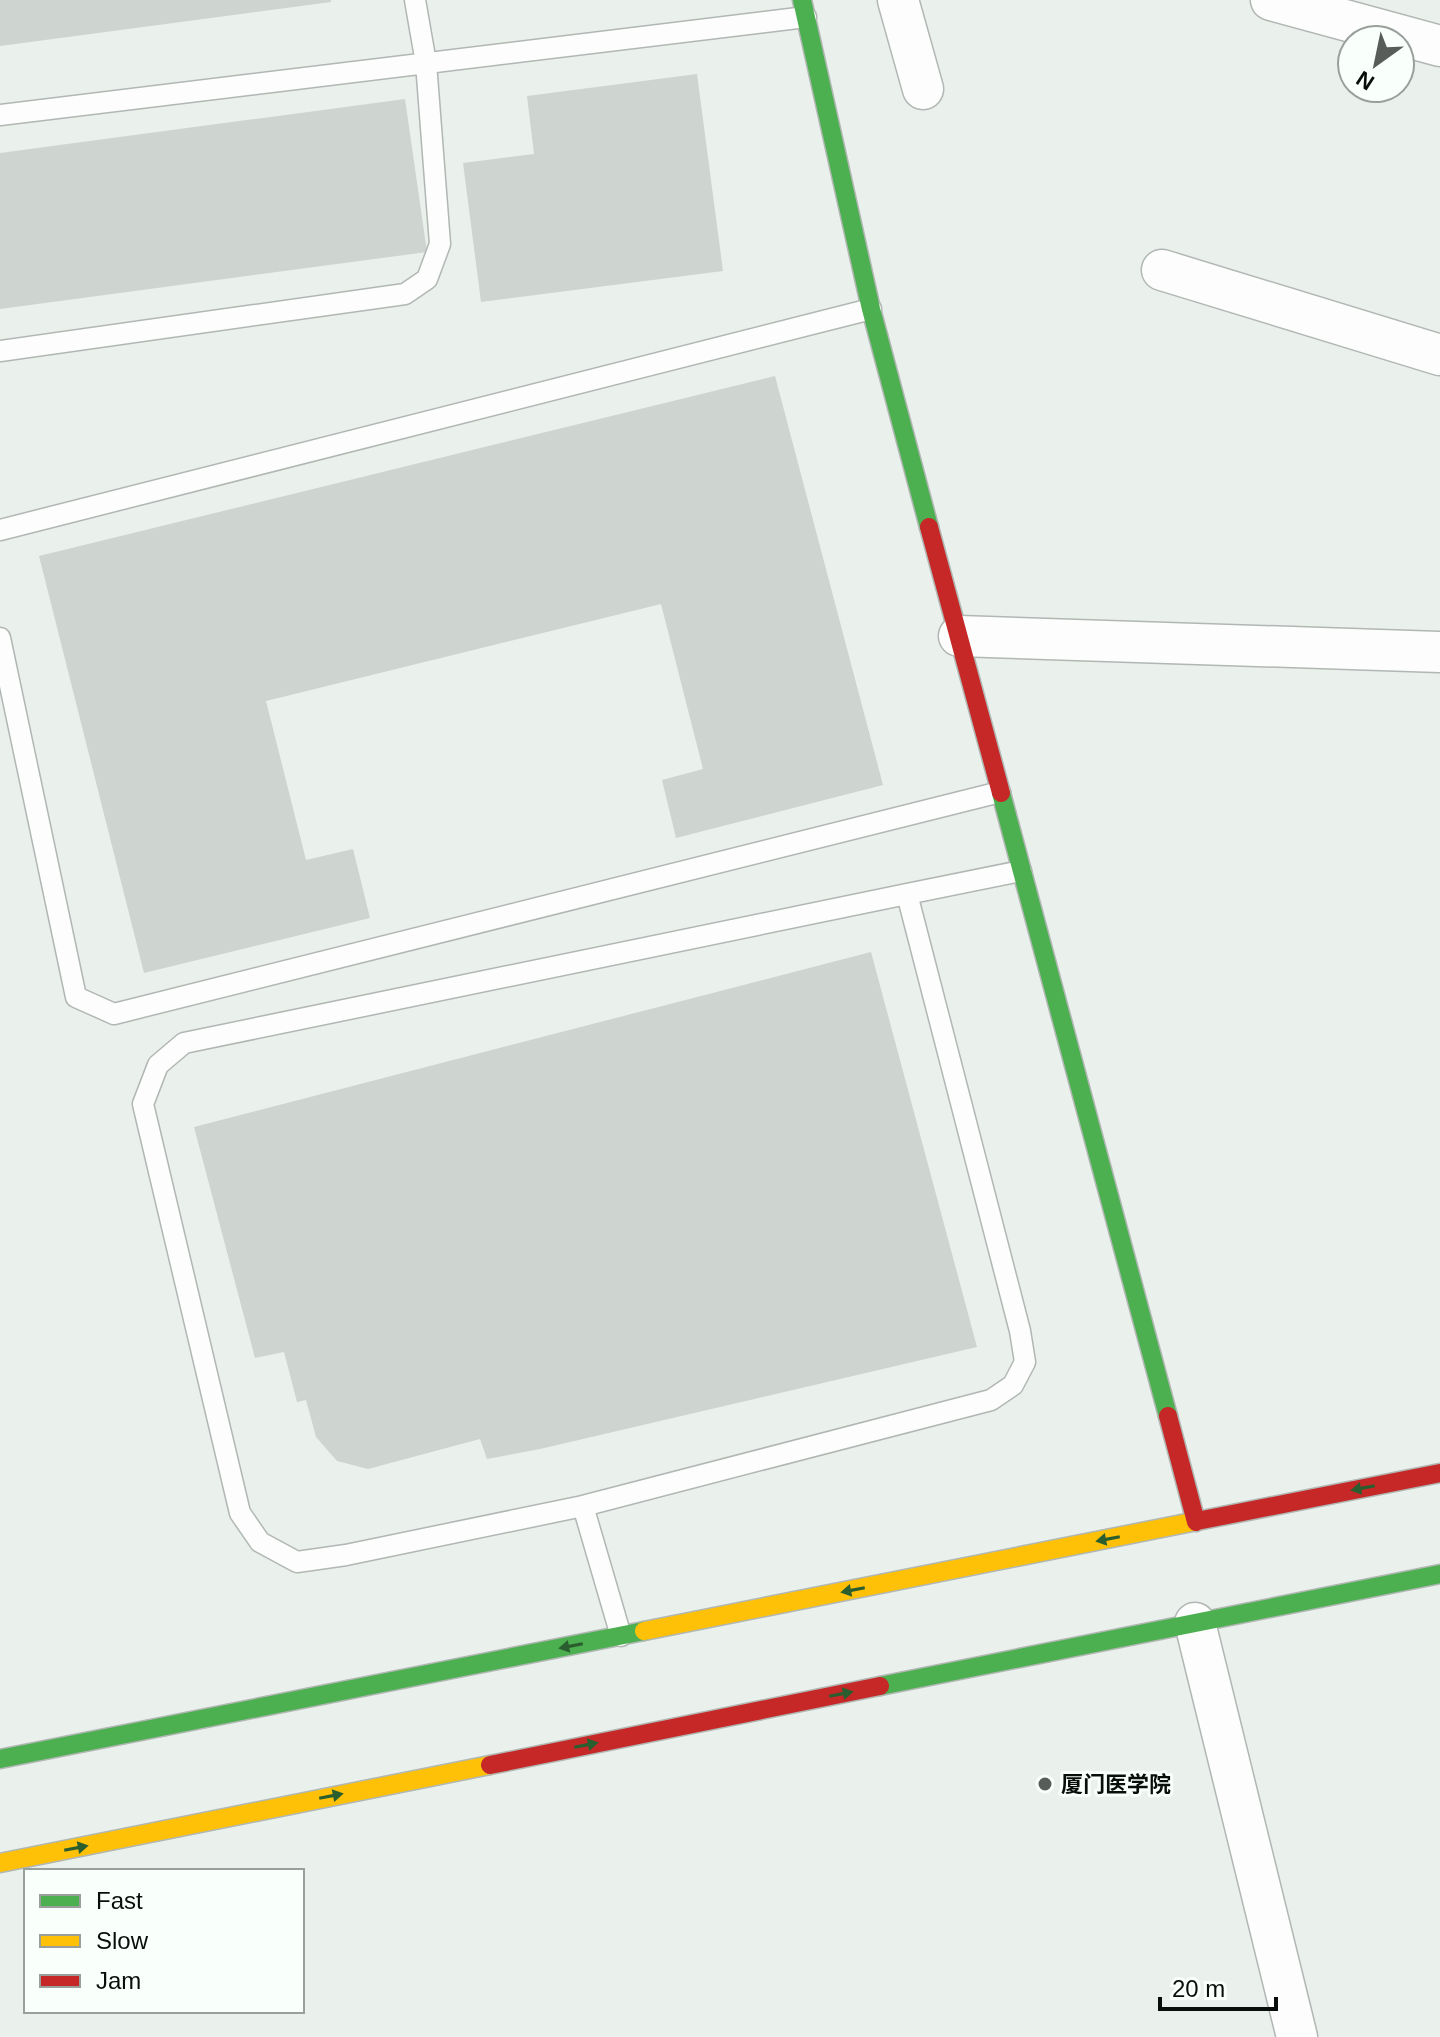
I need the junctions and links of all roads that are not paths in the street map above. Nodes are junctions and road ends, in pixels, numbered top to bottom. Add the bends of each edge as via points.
1 (415, 0) edge
2 (898, 0) edge
3 (1271, 0) edge
4 (804, 8) edge
5 (1440, 46) edge
6 (426, 63) junction
7 (923, 89) dead end
8 (0, 115) edge
9 (1162, 270) dead end
10 (871, 309) junction
11 (0, 351) edge
12 (1440, 355) edge
13 (0, 530) edge
14 (959, 636) junction
15 (0, 638) edge
16 (1440, 652) edge
17 (1000, 792) junction
18 (1021, 871) junction
19 (907, 894) junction
20 (1440, 1473) edge
21 (583, 1506) junction
22 (1196, 1522) junction
23 (1440, 1574) edge
24 (1195, 1623) junction
25 (621, 1636) junction
26 (0, 1759) edge
27 (0, 1863) edge
28 (1297, 2037) edge

1 - 6 lane
2 - 7 street
3 - 5 street
4 - 6 lane
4 - 10 street
6 - 8 lane
6 - 11 lane via 440,244 427,279 416,287 405,294
9 - 12 street
10 - 13 lane
10 - 14 street
14 - 16 street
14 - 17 street
15 - 17 lane via 76,997 114,1014
17 - 18 street
18 - 19 lane
18 - 22 street
19 - 21 lane via 1020,1331 1025,1362 1013,1385 991,1400
19 - 21 lane via 184,1043 158,1065 143,1104 240,1513 260,1542 297,1562
20 -> 22 street
21 - 25 lane
22 -> 25 street
23 - 24 street
27 -> 24 street
24 - 28 street
25 -> 26 street

